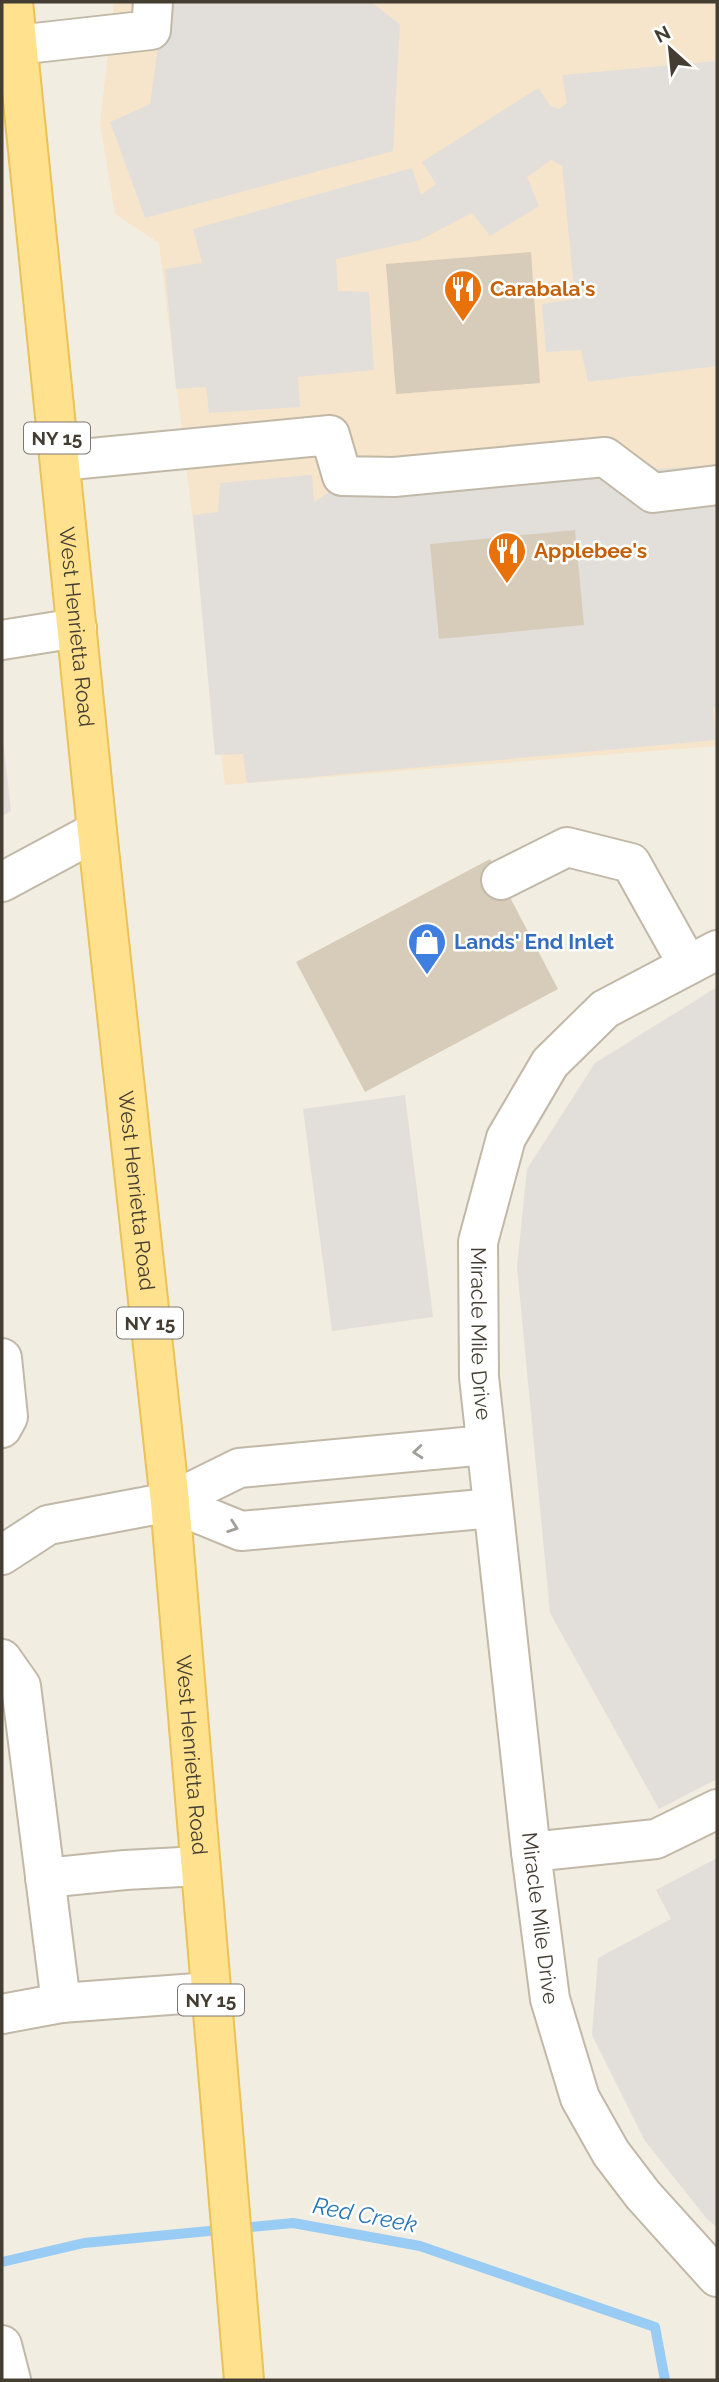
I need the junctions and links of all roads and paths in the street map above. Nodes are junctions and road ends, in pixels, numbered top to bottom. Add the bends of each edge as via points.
1 (13, 2) edge
2 (153, 2) edge
3 (7, 47) edge
4 (60, 461) junction
5 (717, 485) edge
6 (77, 628) junction
7 (2, 640) edge
8 (97, 831) junction
9 (501, 880) dead end
10 (2, 881) edge
11 (703, 957) edge
12 (2, 1358) edge
13 (2, 1429) edge
14 (486, 1445) junction
15 (170, 1502) junction
16 (493, 1508) junction
17 (2, 1555) edge
18 (2, 1659) edge
19 (717, 1808) edge
20 (531, 1852) junction
21 (200, 1866) junction
22 (45, 1878) junction
23 (210, 1992) junction
24 (61, 2003) junction
25 (2, 2014) edge
26 (717, 2277) edge
27 (2, 2345) edge
28 (12, 2380) edge
29 (244, 2380) edge

1 - 3 main road, West Henrietta Road / NY 15
2 - 3 street via 151,30
3 - 4 main road, West Henrietta Road / NY 15
4 - 5 street via 330,435 342,476 394,477 605,457 653,493
4 - 6 main road, West Henrietta Road / NY 15
6 - 7 street
6 - 8 main road, West Henrietta Road / NY 15
8 - 10 street
8 - 15 main road, West Henrietta Road / NY 15
9 - 11 street via 568,847 631,863
11 - 14 street, Miracle Mile Drive via 605,1009 550,1063 506,1138 478,1242 479,1365
12 - 13 street via 8,1417
14 -> 15 street, Miracle Mile Drive via 239,1468
14 - 16 street, Miracle Mile Drive
15 -> 16 street via 241,1531
15 - 17 street, Miracle Mile Drive via 48,1525
15 - 21 main road, West Henrietta Road / NY 15
16 - 20 street, Miracle Mile Drive
18 - 22 street via 21,1686
19 - 20 street via 656,1839
20 - 26 street, Miracle Mile Drive via 550,1999 580,2098 611,2153 643,2195
21 - 22 street
21 - 23 main road, West Henrietta Road / NY 15
22 - 24 street
23 - 24 street
23 - 29 main road, West Henrietta Road / NY 15
24 - 25 street
27 - 28 street

